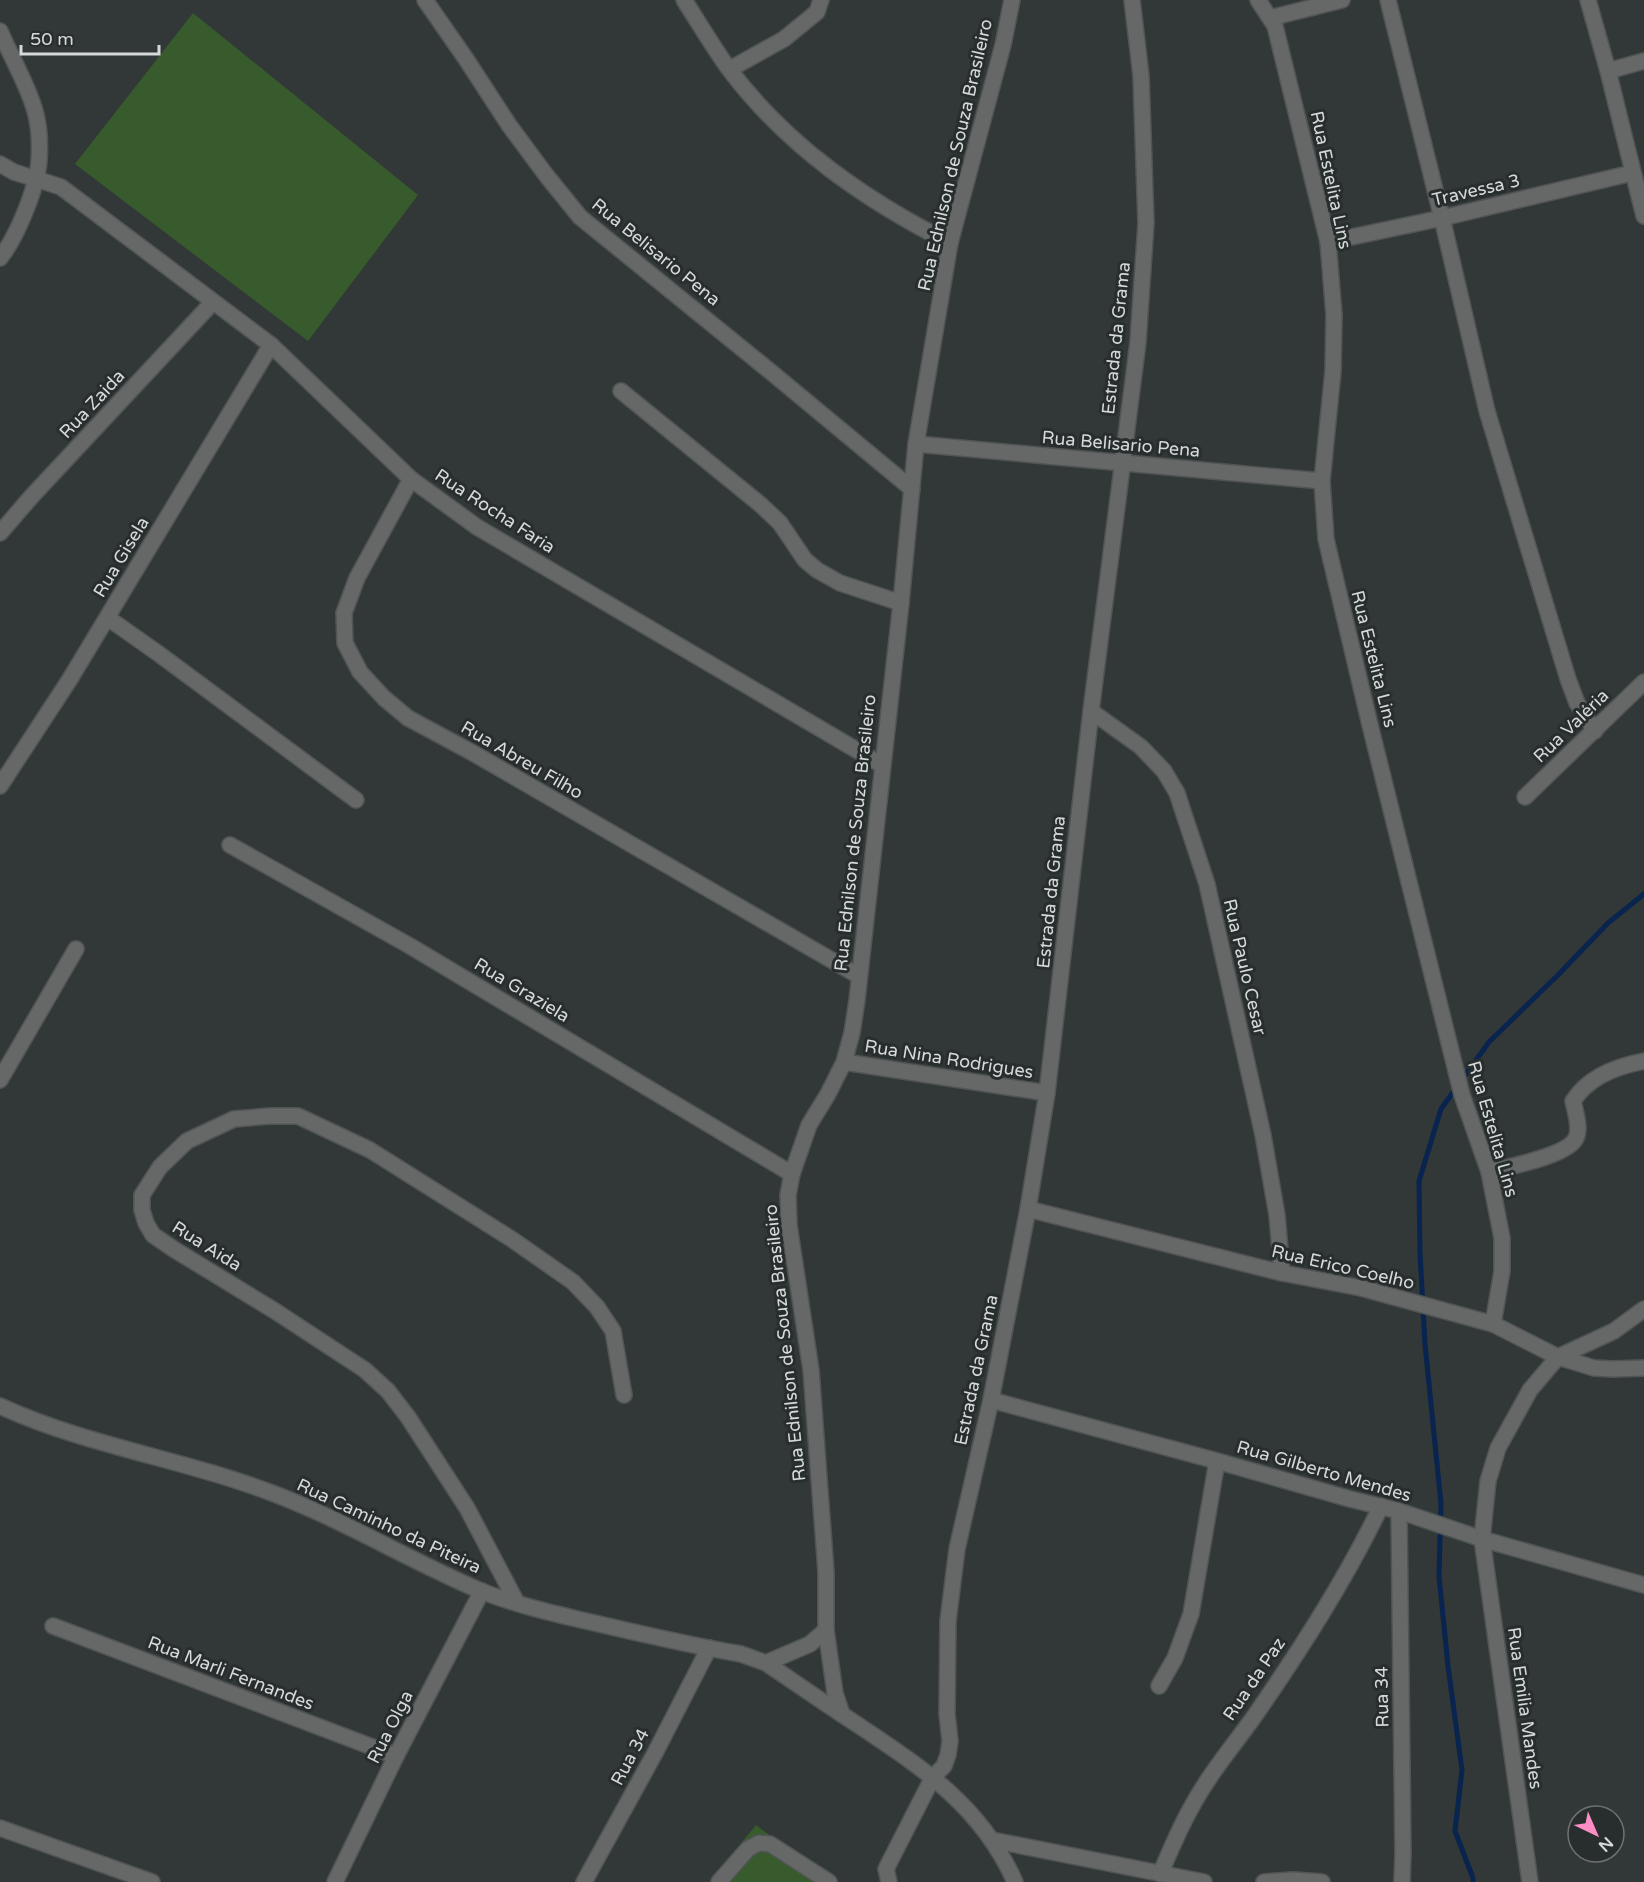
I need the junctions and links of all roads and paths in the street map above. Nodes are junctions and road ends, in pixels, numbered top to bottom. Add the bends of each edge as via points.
1 (425, 0) edge
2 (684, 0) edge
3 (821, 0) edge
4 (1012, 0) edge
5 (1132, 0) edge
6 (1258, 0) edge
7 (1342, 0) edge
8 (1388, 0) edge
9 (1588, 0) edge
10 (1270, 18) junction
11 (0, 31) edge
12 (1644, 61) edge
13 (730, 69) junction
14 (1608, 71) junction
15 (0, 164) edge
16 (1632, 173) junction
17 (35, 179) junction
18 (1644, 216) edge
19 (1442, 218) junction
20 (1328, 242) junction
21 (950, 243) junction
22 (0, 258) edge
23 (213, 302) junction
24 (271, 345) junction
25 (621, 391) dead end
26 (916, 444) junction
27 (1122, 464) junction
28 (411, 479) junction
29 (1323, 481) junction
30 (912, 489) junction
31 (0, 533) edge
32 (901, 603) junction
33 (108, 618) junction
34 (1644, 682) edge
35 (1091, 711) junction
36 (1594, 730) junction
37 (882, 765) junction
38 (0, 786) edge
39 (1525, 797) dead end
40 (356, 800) dead end
41 (230, 844) dead end
42 (76, 949) dead end
43 (859, 976) junction
44 (1644, 1061) edge
45 (844, 1062) junction
46 (0, 1080) edge
47 (1047, 1094) junction
48 (1489, 1172) junction
49 (792, 1174) junction
50 (1028, 1209) junction
51 (1282, 1273) junction
52 (1644, 1309) edge
53 (1493, 1324) junction
54 (1558, 1357) junction
55 (1644, 1368) edge
56 (624, 1395) dead end
57 (991, 1400) junction
58 (0, 1406) edge
59 (1217, 1461) junction
60 (1381, 1506) junction
61 (1399, 1511) junction
62 (1482, 1539) junction
63 (1644, 1585) edge
64 (482, 1591) junction
65 (517, 1603) junction
66 (53, 1626) dead end
67 (826, 1630) junction
68 (709, 1648) junction
69 (766, 1664) junction
70 (1159, 1686) dead end
71 (842, 1714) junction
72 (396, 1756) junction
73 (933, 1777) junction
74 (0, 1828) edge
75 (992, 1840) junction
76 (1160, 1874) junction
77 (888, 1876) edge
78 (152, 1882) edge
79 (335, 1882) edge
80 (584, 1882) edge
81 (719, 1882) edge
82 (829, 1882) edge
83 (874, 1882) edge
84 (1015, 1882) edge
85 (1204, 1882) edge
86 (1264, 1882) edge
87 (1322, 1882) edge
88 (1402, 1882) edge
89 (1530, 1882) edge

1 - 30 street, Rua Belisario Pena via 509,125 580,217
2 - 13 street
3 - 13 street via 817,12 784,39
4 - 21 street, Rua Ednilson de Souza Brasileiro
5 - 27 street, Estrada da Grama via 1142,76 1146,223 1138,342
6 - 10 street, Rua Estelita Lins
7 - 10 street
8 - 19 street
9 - 14 street
10 - 20 street, Rua Estelita Lins
11 - 17 street via 35,112 39,161
12 - 14 street
13 - 21 street via 784,131 827,169 887,210
14 - 16 street
15 - 17 street, Rua Rocha Faria
16 - 18 street
16 - 19 street, Travessa 3
17 - 22 street via 23,215
17 - 23 street, Rua Rocha Faria via 61,187
19 - 20 street, Travessa 3
19 - 36 street via 1491,422 1568,679
20 - 29 street, Rua Estelita Lins via 1334,315 1333,371
21 - 26 street, Rua Ednilson de Souza Brasileiro
23 - 24 street, Rua Rocha Faria
23 - 31 street, Rua Zaida
24 - 28 street, Rua Rocha Faria
24 - 33 street, Rua Gisela
25 - 32 street via 761,505 817,570 840,583
26 - 27 street, Rua Belisario Pena
26 - 30 street, Rua Ednilson de Souza Brasileiro
27 - 29 street, Rua Belisario Pena
27 - 35 street, Estrada da Grama
28 - 37 street, Rua Rocha Faria via 477,527
28 - 43 street, Rua Abreu Filho via 357,578 344,613 345,644 360,672 384,699 408,718
29 - 48 street, Rua Estelita Lins via 1326,539 1335,582 1462,1095
30 - 32 street, Rua Ednilson de Souza Brasileiro
32 - 37 street, Rua Ednilson de Souza Brasileiro
33 - 38 street, Rua Gisela
33 - 40 street
34 - 36 street, Rua Valéria
35 - 47 street, Estrada da Grama
35 - 51 street, Rua Paulo Cesar via 1141,747 1178,793 1207,884 1263,1135
36 - 39 street, Rua Valéria
37 - 43 street, Rua Ednilson de Souza Brasileiro
41 - 49 street, Rua Graziela via 410,946
42 - 46 street
43 - 45 street, Rua Ednilson de Souza Brasileiro
44 - 48 street via 1622,1065 1580,1090 1573,1101 1576,1139 1568,1147 1553,1155
45 - 47 street, Rua Nina Rodrigues
45 - 49 street, Rua Ednilson de Souza Brasileiro via 809,1125
47 - 50 street, Estrada da Grama
48 - 53 street, Rua Estelita Lins via 1502,1238 1502,1271
49 - 67 street, Rua Ednilson de Souza Brasileiro via 789,1225 811,1370 826,1572
50 - 51 street, Rua Erico Coelho
50 - 57 street, Estrada da Grama
51 - 53 street, Rua Erico Coelho via 1360,1288
52 - 54 street via 1614,1331
53 - 54 street, Rua Erico Coelho
54 - 55 street, Rua Erico Coelho via 1594,1368
54 - 62 street, Rua Emilia Mandes via 1530,1390 1498,1448 1488,1481
56 - 65 street, Rua Aida via 613,1331 573,1282 370,1150 298,1116 234,1119 187,1141 160,1167 142,1195 142,1210 153,1235 284,1317 388,1391 467,1508
57 - 59 street, Rua Gilberto Mendes
57 - 73 street, Estrada da Grama via 957,1550 949,1611 948,1755
58 - 64 street, Rua Caminho da Piteira via 51,1428 233,1478 275,1494
59 - 60 street, Rua Gilberto Mendes
59 - 70 street via 1191,1614 1175,1658
60 - 61 street, Rua Gilberto Mendes
60 - 76 street, Rua da Paz via 1360,1550 1305,1640 1206,1782
61 - 62 street, Rua Gilberto Mendes
61 - 88 street, Rua 34
62 - 63 street, Rua Gilberto Mendes
62 - 89 street, Rua Emilia Mandes
64 - 65 street, Rua Caminho da Piteira
64 - 72 street, Rua Olga
65 - 68 street, Rua Caminho da Piteira
66 - 72 street, Rua Marli Fernandes
67 - 69 street via 810,1644
67 - 71 street
68 - 69 street, Rua Caminho da Piteira
68 - 80 street, Rua 34
69 - 71 street, Rua Caminho da Piteira
71 - 73 street, Rua Caminho da Piteira
72 - 79 street, Rua Olga
73 - 75 street, Rua Caminho da Piteira via 970,1810
73 - 77 street, Estrada da Grama
74 - 78 street
75 - 76 street
75 - 84 street, Rua Caminho da Piteira
76 - 85 street
77 - 83 street, Estrada da Grama
81 - 82 street via 748,1849 759,1843 770,1844
86 - 87 street

